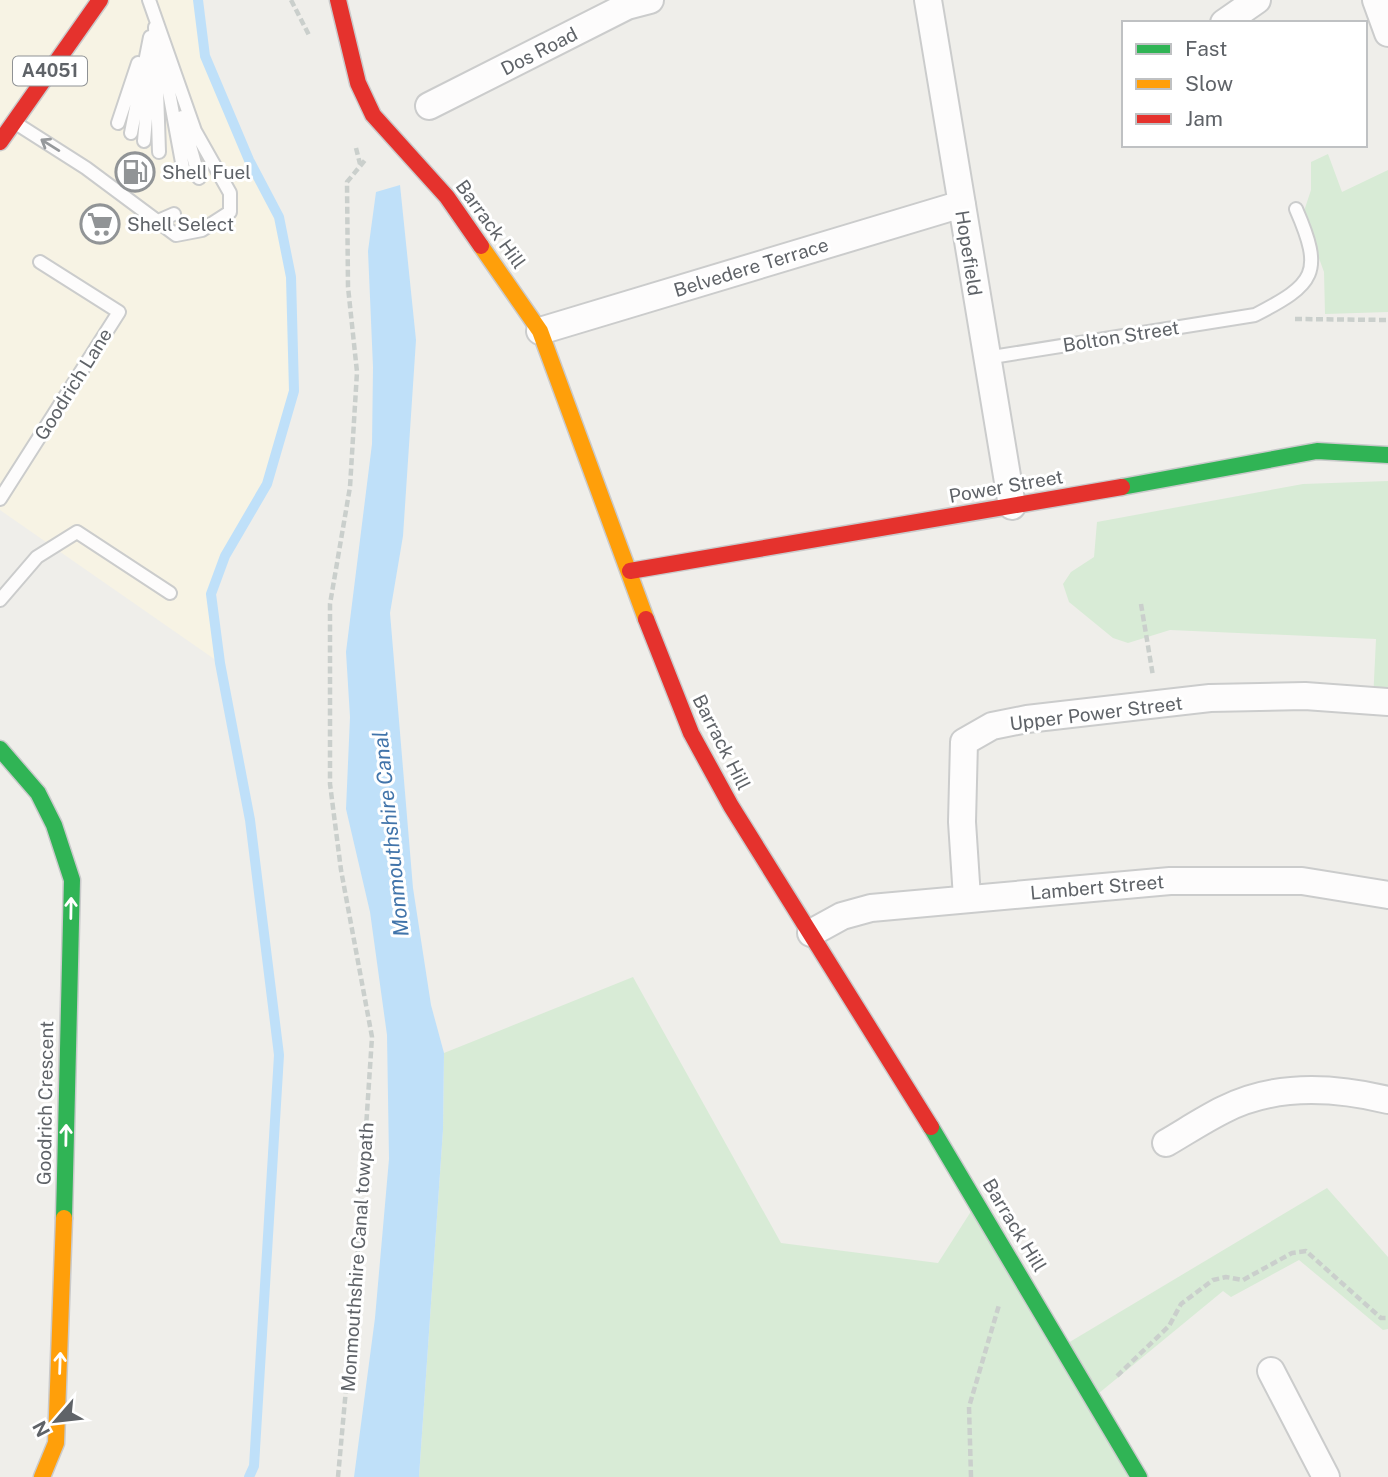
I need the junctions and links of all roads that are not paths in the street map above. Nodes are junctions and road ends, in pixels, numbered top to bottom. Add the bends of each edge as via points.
1 (100, 0) edge
2 (338, 0) edge
3 (928, 0) edge
4 (1255, 0) edge
5 (1376, 0) edge
6 (634, 2) edge
7 (152, 6) edge
8 (1227, 21) edge
9 (1388, 33) edge
10 (429, 106) dead end
11 (14, 122) junction
12 (118, 123) dead end
13 (131, 133) dead end
14 (144, 141) dead end
15 (0, 142) edge
16 (159, 152) dead end
17 (178, 165) dead end
18 (91, 167) junction
19 (106, 169) dead end
20 (198, 178) dead end
21 (154, 201) dead end
22 (962, 204) junction
23 (142, 209) junction
24 (1296, 209) dead end
25 (174, 214) dead end
26 (158, 221) junction
27 (40, 262) dead end
28 (540, 331) junction
29 (986, 358) junction
30 (1388, 455) edge
31 (0, 499) edge
32 (1012, 506) junction
33 (630, 571) junction
34 (170, 593) dead end
35 (0, 600) edge
36 (1388, 702) edge
37 (2, 757) edge
38 (1388, 895) edge
39 (967, 898) junction
40 (811, 933) junction
41 (1388, 1100) edge
42 (1166, 1143) dead end
43 (1271, 1371) dead end
44 (42, 1477) edge
45 (1139, 1477) edge
46 (1325, 1477) edge

1 - 11 street, A4051
2 - 28 street, Barrack Hill via 358,83 373,115 447,197
3 - 22 street, Hopefield
4 - 8 street
5 - 9 street
6 - 10 street, Dos Road
7 - 12 lane
7 - 13 lane
7 - 14 lane
7 - 16 lane
7 - 17 lane
7 - 20 lane
7 - 26 lane via 195,131 230,193 230,212 202,230 176,235
11 - 15 street, A4051
18 -> 11 lane
18 - 19 lane
18 - 23 lane
21 - 23 lane
22 - 28 street, Belvedere Terrace
22 - 29 street, Hopefield
23 - 26 lane
24 - 29 lane, Bolton Street via 1312,260 1307,278 1295,294 1255,315
25 - 26 lane
27 - 31 lane, Goodrich Lane via 118,312
28 - 33 street, Barrack Hill
29 - 32 street, Hopefield
30 - 32 street, Power Street via 1317,451
32 - 33 street, Power Street
33 - 40 street, Barrack Hill via 691,733
34 - 35 lane via 78,532 37,557
36 - 39 street, Upper Power Street via 1305,696 1210,698 992,726 964,742 962,822
44 -> 37 street, Goodrich Crescent via 56,1443 72,880 54,818 32,783
38 - 39 street, Lambert Street via 1302,881 1195,881
39 - 40 street, Lambert Street via 871,908 842,916
40 - 45 street, Barrack Hill
41 - 42 street via 1351,1091 1282,1091 1225,1109
43 - 46 street

